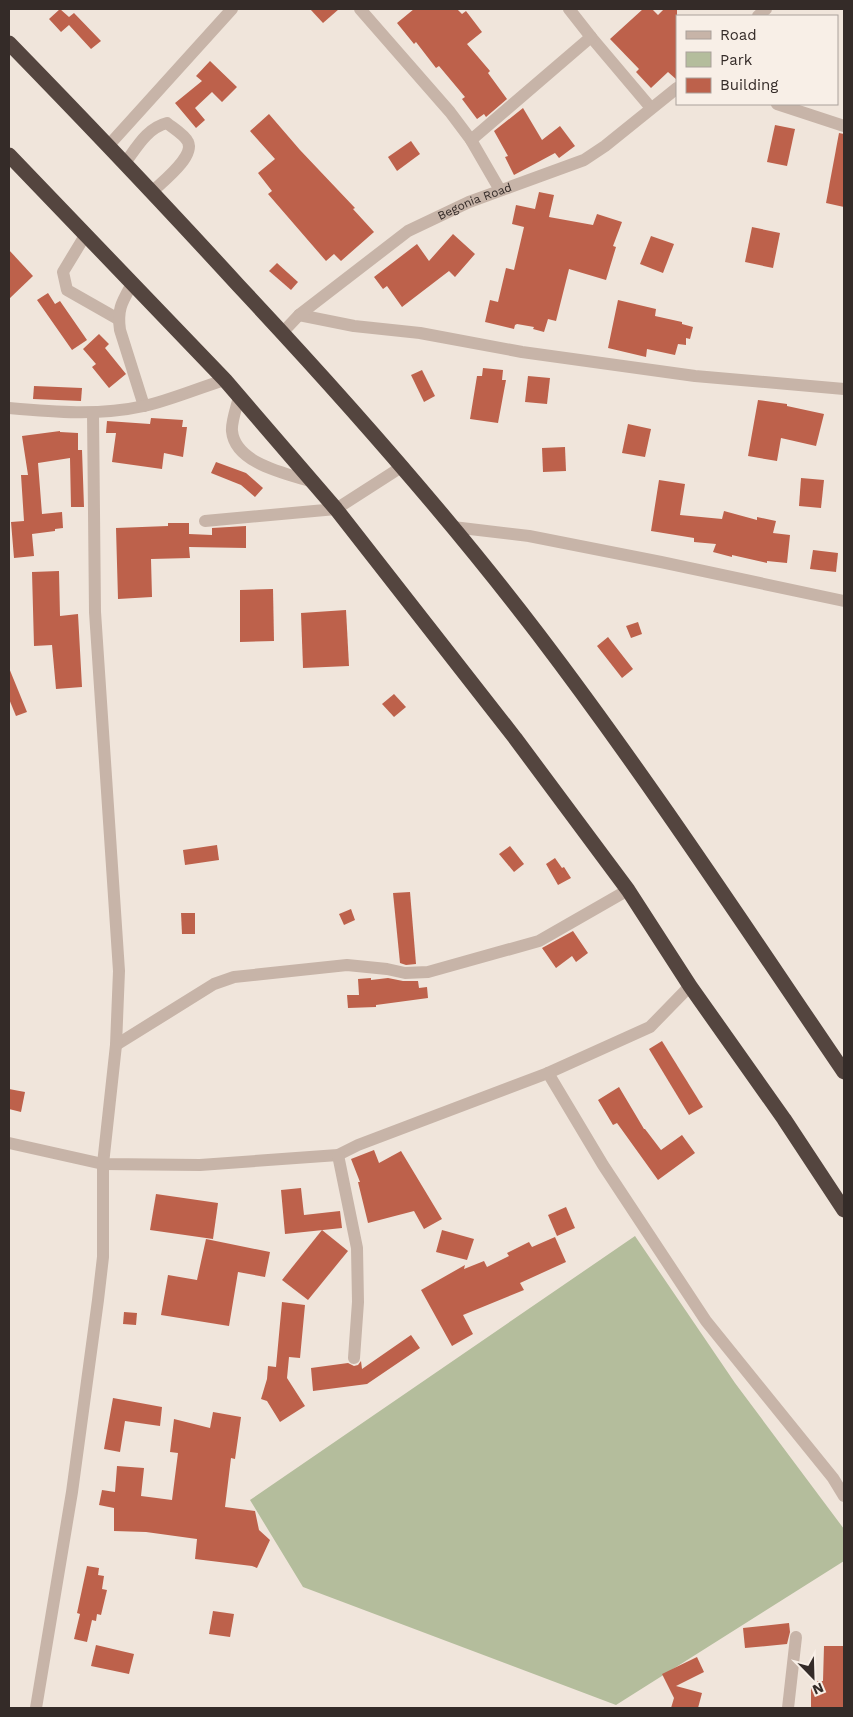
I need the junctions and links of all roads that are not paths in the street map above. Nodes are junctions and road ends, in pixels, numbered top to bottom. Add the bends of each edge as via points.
1 (232, 9) edge
2 (360, 9) edge
3 (569, 9) edge
4 (591, 37) junction
5 (9, 42) edge
6 (676, 89) edge
7 (779, 105) edge
8 (651, 108) junction
9 (844, 126) edge
10 (471, 140) junction
11 (109, 145) junction
12 (9, 155) edge
13 (125, 163) junction
14 (500, 190) junction
15 (152, 192) junction
16 (86, 234) junction
17 (132, 284) junction
18 (299, 315) junction
19 (118, 319) junction
20 (283, 332) junction
21 (225, 380) junction
22 (844, 389) edge
23 (239, 397) junction
24 (144, 406) junction
25 (9, 408) edge
26 (93, 413) junction
27 (403, 466) junction
28 (313, 482) junction
29 (336, 509) junction
30 (205, 522) dead end
31 (453, 526) junction
32 (844, 601) edge
33 (628, 890) junction
34 (690, 986) junction
35 (116, 1045) junction
36 (844, 1072) edge
37 (548, 1073) junction
38 (9, 1143) edge
39 (338, 1155) junction
40 (103, 1164) junction
41 (844, 1210) edge
42 (354, 1358) dead end
43 (844, 1496) edge
44 (796, 1638) dead end
45 (36, 1708) edge
46 (788, 1708) edge

1 - 11 street
2 - 10 street
3 - 4 street
4 - 8 street
4 - 10 street
5 - 11 highway
6 - 8 street, Begonia Road
7 - 9 street
8 - 14 street, Begonia Road via 584,160
10 - 14 street
11 - 13 highway
12 - 16 highway
13 - 15 highway
13 - 15 street via 158,125 167,123 188,141 186,158
14 - 18 street, Begonia Road via 408,230
15 - 20 highway
16 - 17 highway
16 - 19 street via 63,272 67,290
17 - 19 street via 119,307
17 - 21 highway
18 - 20 street, Begonia Road
18 - 22 street via 522,352 676,373
19 - 24 street
20 - 27 highway
21 - 23 highway
21 - 24 street
23 - 28 highway
23 - 28 street via 232,431 239,450 255,461
24 - 26 street
25 - 26 street
26 - 35 street via 95,612 119,970
27 - 29 street
27 - 31 highway
28 - 29 highway
29 - 30 street
29 - 33 highway via 515,738
31 - 32 street via 539,538
31 - 36 highway via 539,634 676,824
33 - 34 highway
33 - 35 street via 538,941 428,972 405,973 347,965 234,977 214,984
34 - 37 street via 650,1026
34 - 41 highway
35 - 40 street
37 - 39 street
37 - 43 street via 603,1165 706,1321 833,1478
38 - 40 street
39 - 40 street via 200,1165
39 - 42 street via 357,1248
40 - 45 street via 103,1257 98,1300 72,1492
44 - 46 street

